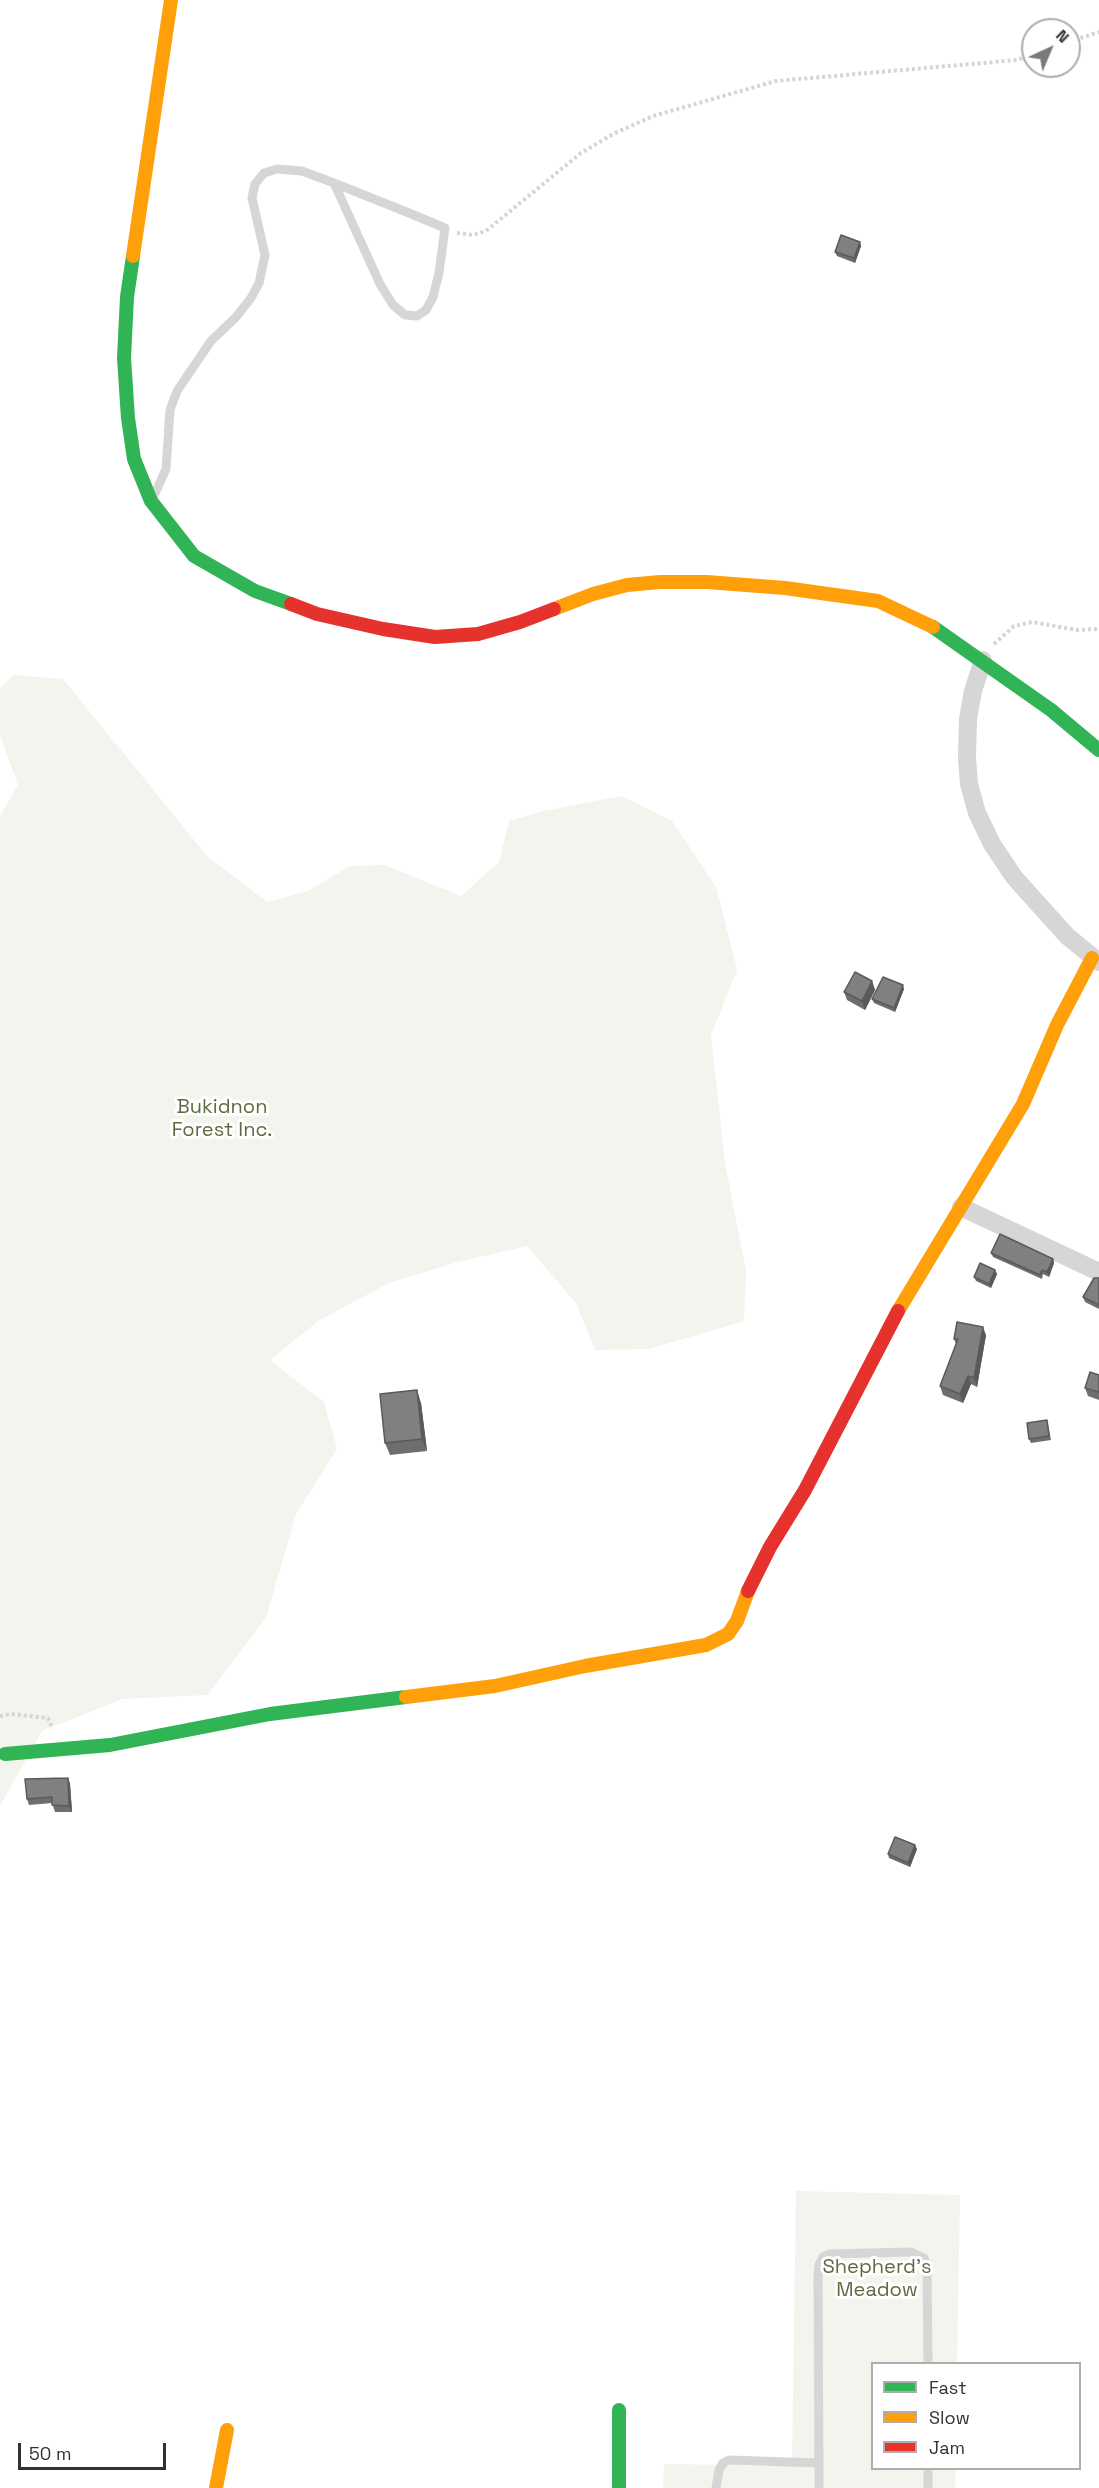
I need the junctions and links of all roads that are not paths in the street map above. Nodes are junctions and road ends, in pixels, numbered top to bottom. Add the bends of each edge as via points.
1 (171, 0) edge
2 (334, 183) junction
3 (151, 501) junction
4 (983, 660) junction
5 (1099, 750) edge
6 (1096, 960) edge
7 (961, 1207) junction
8 (1099, 1272) edge
9 (5, 1754) dead end
10 (928, 2362) edge
11 (620, 2410) dead end
12 (227, 2430) dead end
13 (818, 2463) junction
14 (928, 2470) edge
15 (216, 2488) edge
16 (619, 2488) edge
17 (716, 2488) edge
18 (819, 2488) edge
19 (928, 2488) edge

1 - 3 street via 133,254 124,358 134,459
2 - 2 lane via 393,304 405,315 417,316 426,310 439,273 445,228
2 - 3 lane via 302,171 277,169 264,173 255,184 252,198 265,255 261,277 251,298 211,341 177,391 170,410 166,469
3 - 4 street via 194,556 217,571 255,591 317,614 383,629 435,637 478,634 627,585 707,582 878,602 914,616
4 - 5 street
4 - 6 street via 968,719 968,775 977,813 1014,877 1067,936
6 - 7 street via 1057,1025 1023,1104
7 - 8 street
7 - 9 street via 890,1323 810,1479 770,1547 737,1621 718,1641 495,1686 270,1714 110,1745
10 - 13 lane via 924,2258 911,2252 829,2254 823,2258 818,2276
11 - 16 street
12 - 15 street
13 - 17 lane via 729,2460 719,2470
13 - 18 lane
14 - 19 lane

